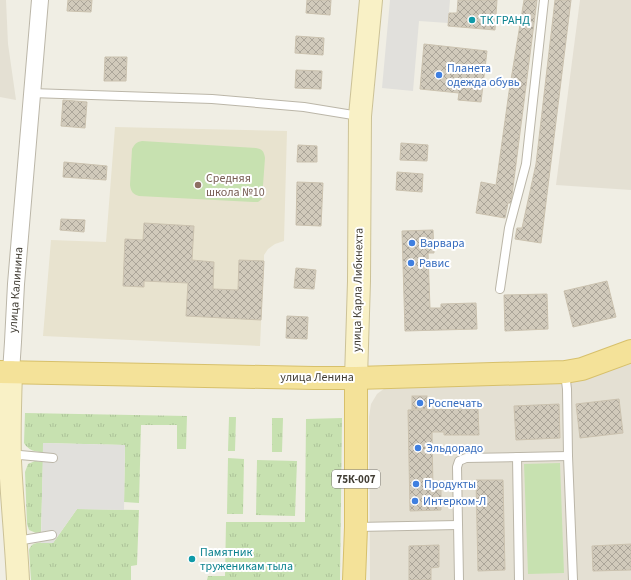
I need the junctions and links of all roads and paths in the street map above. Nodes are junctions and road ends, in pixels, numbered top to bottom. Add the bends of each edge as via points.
1 (40, 0) edge
2 (371, 0) edge
3 (544, 0) edge
4 (31, 94) junction
5 (360, 116) junction
6 (500, 289) dead end
7 (631, 350) edge
8 (5, 372) edge
9 (565, 372) junction
10 (356, 378) junction
11 (568, 456) junction
12 (517, 457) junction
13 (53, 458) dead end
14 (5, 461) edge
15 (458, 524) junction
16 (356, 527) junction
17 (52, 535) dead end
18 (16, 541) junction
19 (18, 580) edge
20 (354, 580) edge
21 (459, 580) edge
22 (519, 580) edge
23 (573, 580) edge

1 - 4 street, улица Калинина
2 - 5 main road, улица Карла Либкнехта
3 - 6 lane via 526,164 509,228
4 - 5 lane via 212,99 304,107
4 - 8 street, улица Калинина via 16,284
5 - 10 main road, улица Карла Либкнехта
7 - 9 main road, улица Ленина via 582,369
8 - 10 main road, улица Ленина
8 - 14 main road, улица Калинина via 9,412
9 - 10 main road, улица Ленина
9 - 11 lane
10 - 16 main road, улица Карла Либкнехта / 75К-007
11 - 12 lane
11 - 23 lane
12 - 15 lane via 466,458 459,461
12 - 22 lane
13 - 14 lane via 20,455
14 - 18 main road, улица Калинина
15 - 16 lane
15 - 21 lane
16 - 20 main road, улица Карла Либкнехта / 75К-007
17 - 18 lane
18 - 19 main road, улица Калинина

